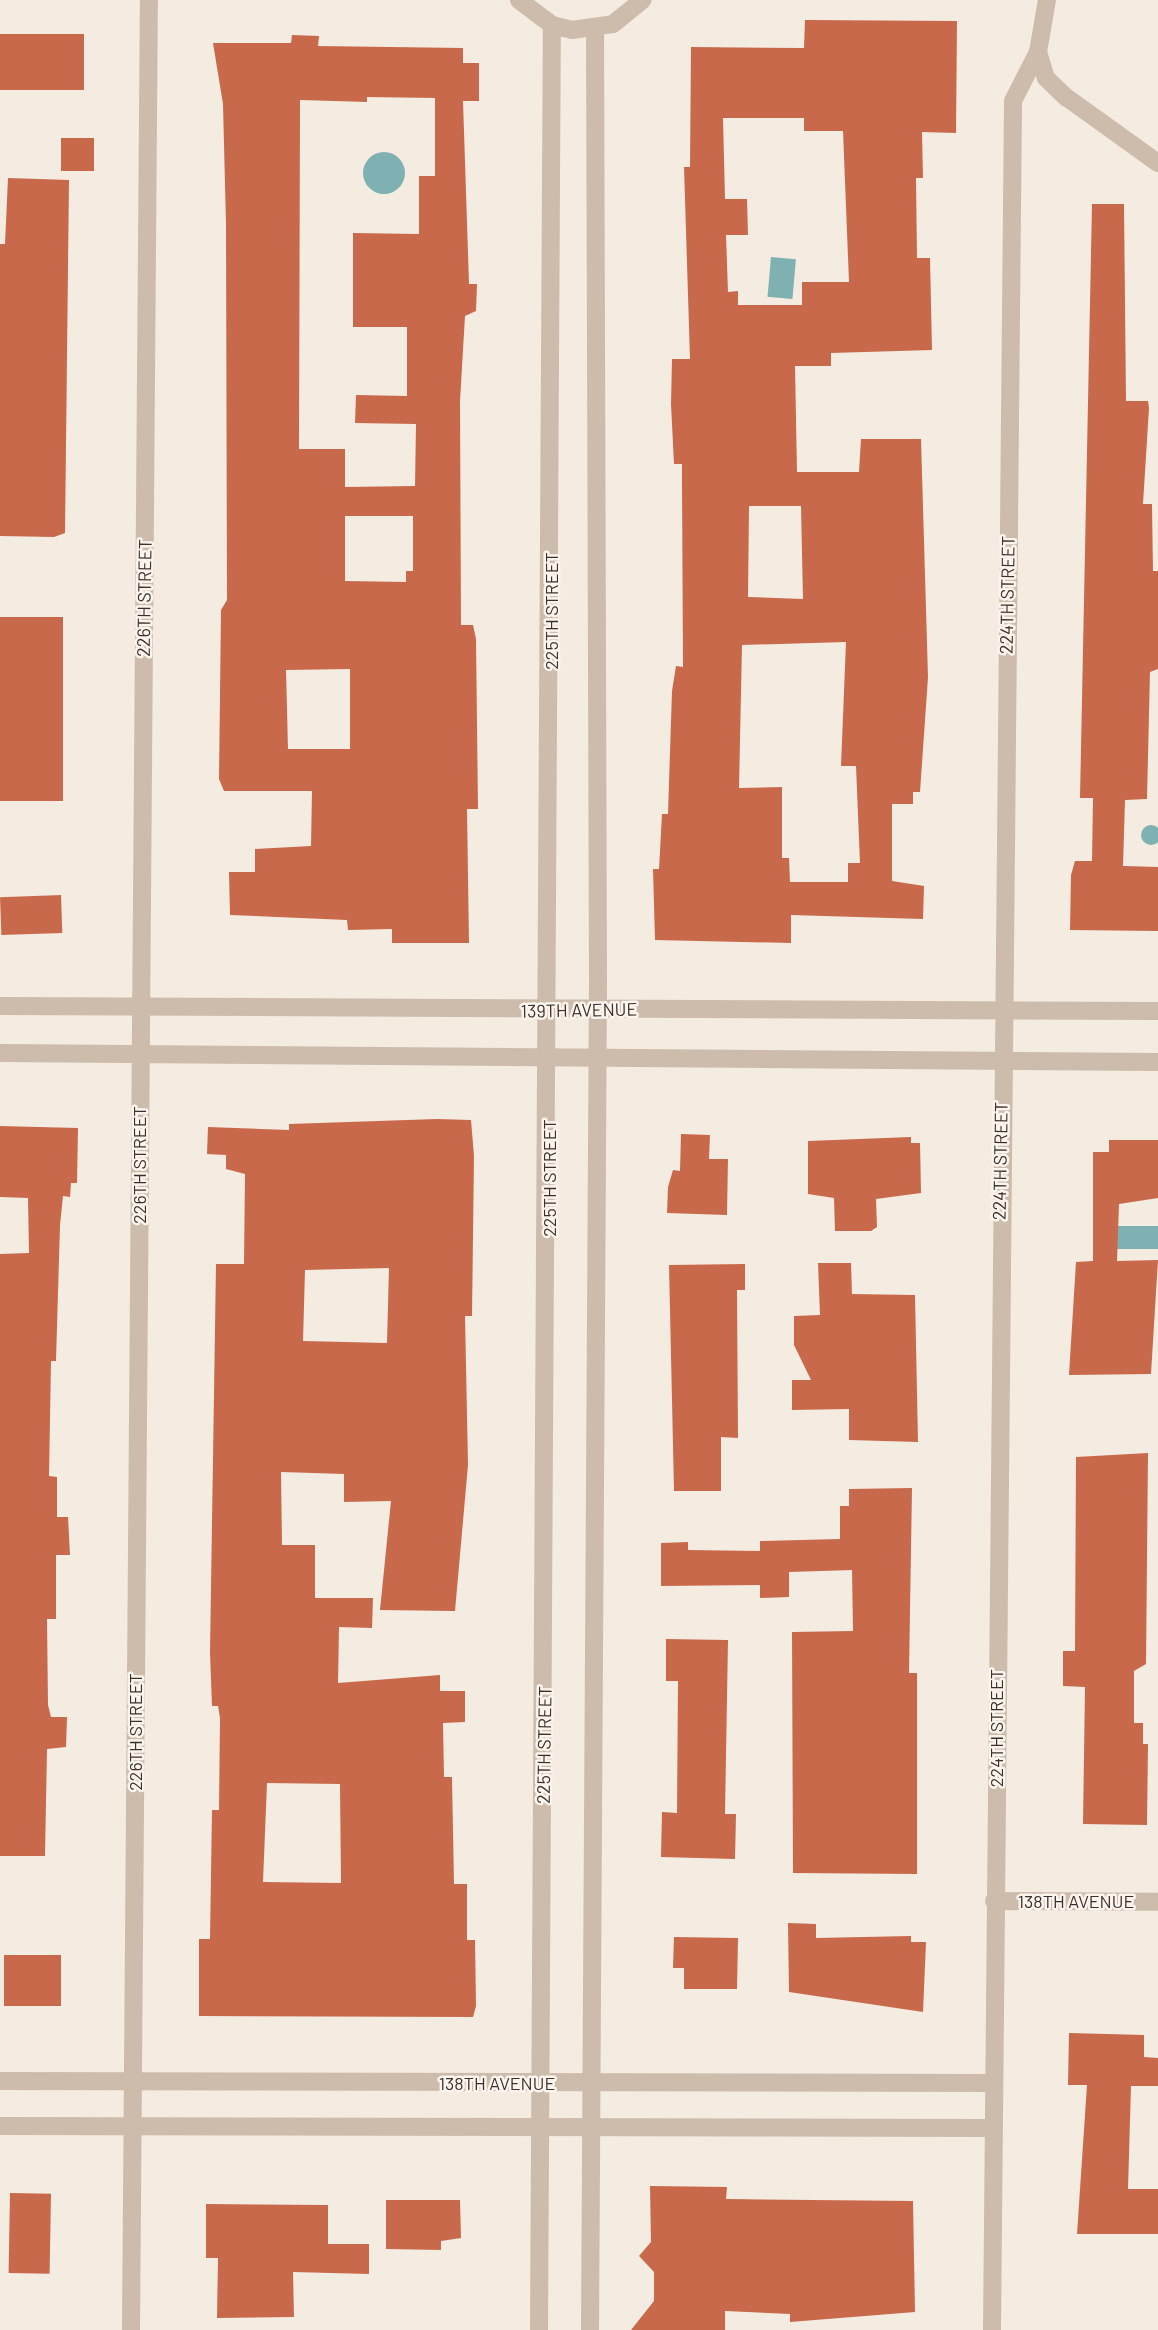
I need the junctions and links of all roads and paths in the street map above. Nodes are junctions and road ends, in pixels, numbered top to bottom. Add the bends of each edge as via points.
1 (149, 0) edge
2 (519, 0) edge
3 (643, 0) edge
4 (1047, 0) edge
5 (552, 25) junction
6 (595, 29) junction
7 (1038, 52) junction
8 (1158, 163) edge
9 (0, 1006) edge
10 (140, 1007) junction
11 (1001, 1008) junction
12 (598, 1010) junction
13 (550, 1011) junction
14 (1158, 1011) edge
15 (0, 1053) edge
16 (139, 1053) junction
17 (550, 1057) junction
18 (596, 1057) junction
19 (1001, 1061) junction
20 (1158, 1062) edge
21 (995, 1901) junction
22 (1158, 1902) edge
23 (0, 2081) edge
24 (994, 2082) junction
25 (132, 2083) junction
26 (540, 2083) junction
27 (593, 2083) junction
28 (0, 2126) edge
29 (132, 2127) junction
30 (542, 2128) junction
31 (592, 2128) junction
32 (994, 2128) junction
33 (131, 2330) edge
34 (539, 2330) edge
35 (590, 2330) edge
36 (992, 2330) edge

1 - 10 street, 226TH STREET
2 - 5 street
3 - 6 street
4 - 7 street, 224TH STREET
5 - 6 street
5 - 13 street, 225TH STREET
6 - 12 street
7 - 8 street via 1046,78 1066,97
7 - 11 street, 224TH STREET via 1013,101
9 - 10 street, 139TH AVENUE
10 - 13 street, 139TH AVENUE
10 - 16 street, 226TH STREET
11 - 12 street, 139TH AVENUE
11 - 14 street, 139TH AVENUE
11 - 19 street, 224TH STREET
12 - 13 street, 139TH AVENUE
12 - 18 street
13 - 17 street, 225TH STREET
15 - 16 street
16 - 17 street
16 - 25 street, 226TH STREET
17 - 18 street
17 - 26 street, 225TH STREET
18 - 19 street
18 - 27 street
19 - 20 street
19 - 21 street, 224TH STREET
21 - 22 street, 138TH AVENUE
21 - 24 street, 224TH STREET
23 - 25 street, 138TH AVENUE
24 - 27 street, 138TH AVENUE
24 - 32 street, 224TH STREET
25 - 26 street, 138TH AVENUE
25 - 29 street, 226TH STREET
26 - 27 street, 138TH AVENUE
26 - 30 street, 225TH STREET
27 - 31 street
28 - 29 street
29 - 30 street
29 - 33 street, 226TH STREET
30 - 31 street
30 - 34 street, 225TH STREET
31 - 32 street
31 - 35 street
32 - 36 street, 224TH STREET

